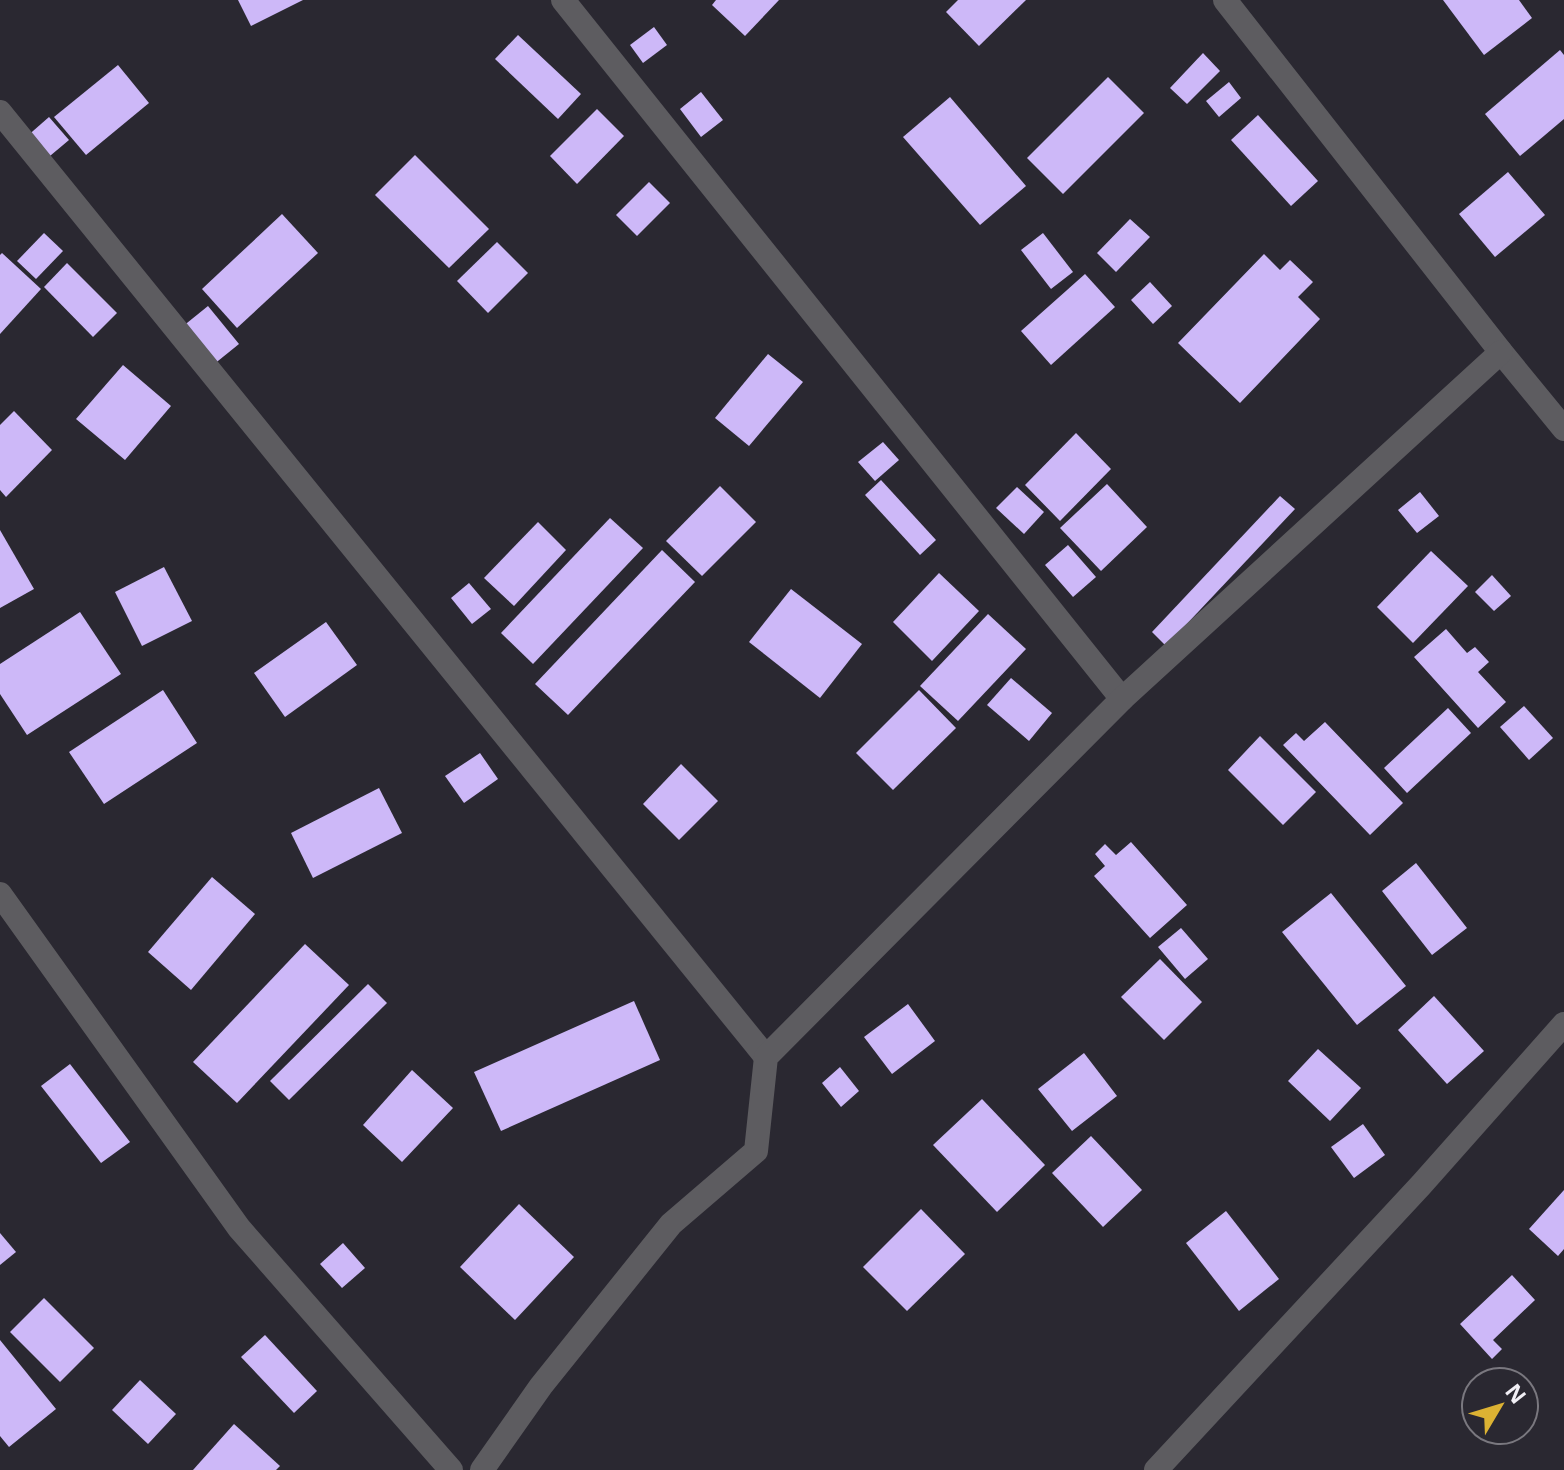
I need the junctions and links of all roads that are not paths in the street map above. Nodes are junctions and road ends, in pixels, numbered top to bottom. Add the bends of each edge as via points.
1 (563, 0) edge
2 (1225, 0) edge
3 (0, 112) edge
4 (1501, 352) junction
5 (1564, 429) edge
6 (1122, 699) junction
7 (0, 894) edge
8 (1564, 1024) edge
9 (766, 1057) junction
10 (451, 1470) edge
11 (482, 1470) edge
12 (1156, 1470) edge

1 - 6 street
2 - 4 street
3 - 9 street
4 - 5 street
4 - 6 street
6 - 9 street
7 - 10 street via 239,1228
8 - 12 street
9 - 11 street via 756,1151 671,1224 541,1386

